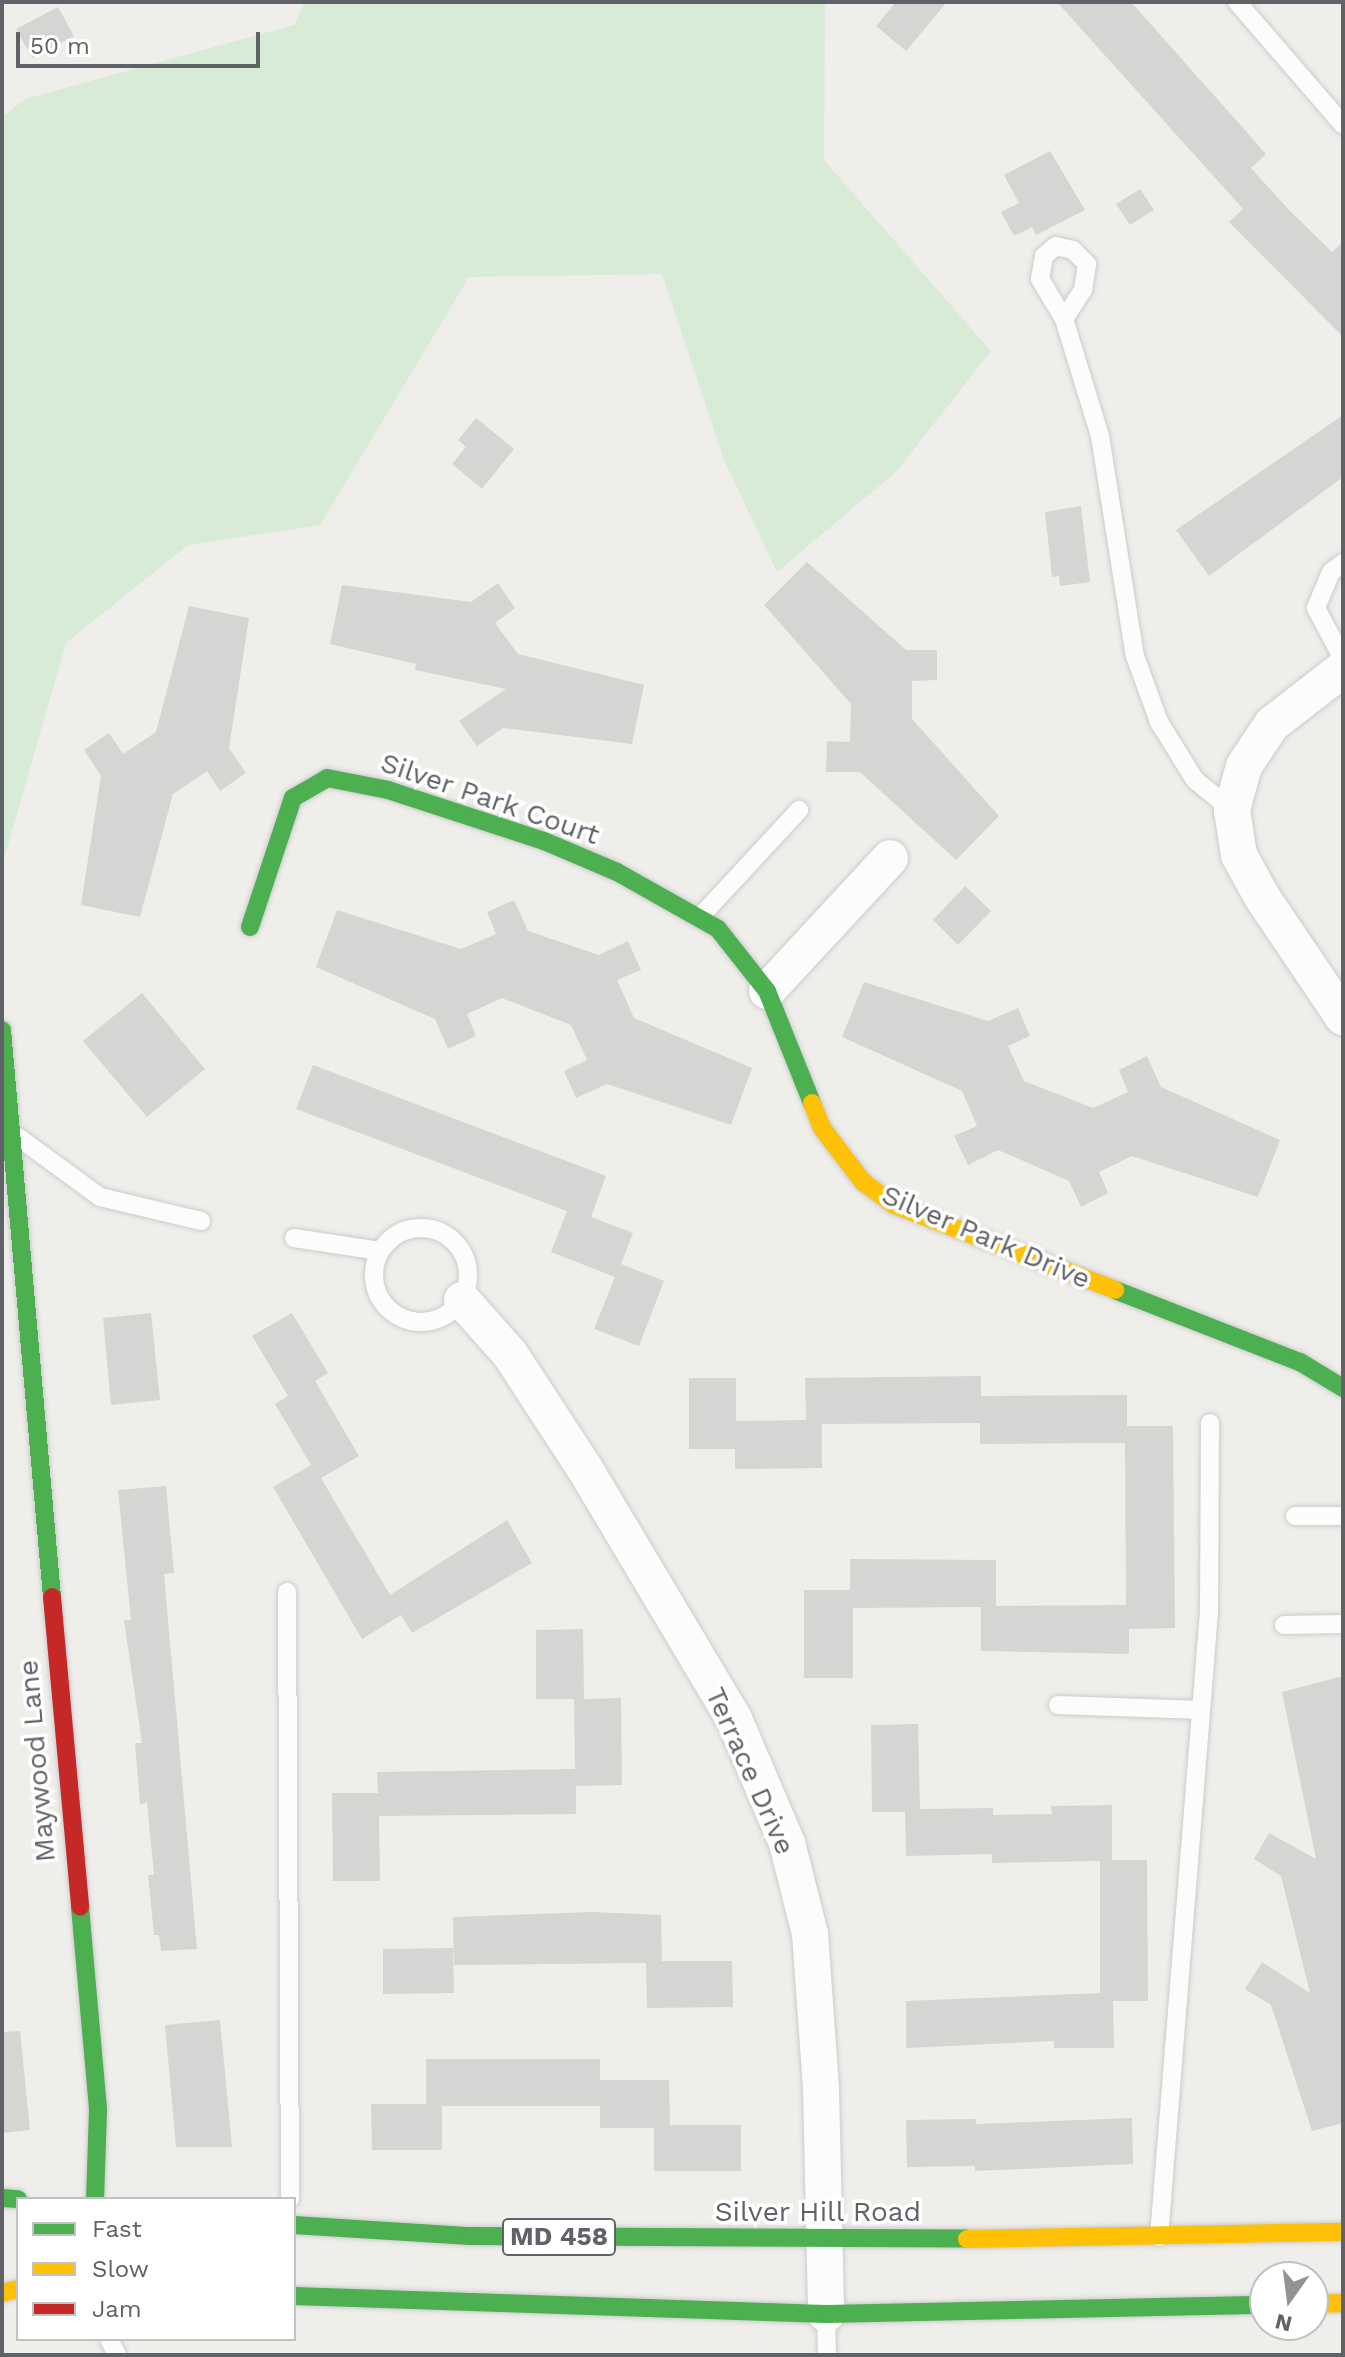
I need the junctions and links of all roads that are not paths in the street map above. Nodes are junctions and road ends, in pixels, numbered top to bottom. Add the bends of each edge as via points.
1 (1237, 2) edge
2 (1343, 125) edge
3 (1064, 319) dead end
4 (1343, 563) edge
5 (1343, 659) edge
6 (1343, 669) edge
7 (799, 810) dead end
8 (1232, 810) junction
9 (890, 858) dead end
10 (700, 917) junction
11 (250, 927) dead end
12 (767, 991) junction
13 (1343, 1017) edge
14 (2, 1030) edge
15 (6, 1130) edge
16 (201, 1221) dead end
17 (294, 1238) dead end
18 (380, 1251) junction
19 (462, 1300) junction
20 (1343, 1388) edge
21 (1210, 1423) dead end
22 (1295, 1516) dead end
23 (1343, 1516) edge
24 (287, 1592) dead end
25 (1343, 1624) edge
26 (1284, 1625) dead end
27 (1058, 1705) dead end
28 (1201, 1710) junction
29 (95, 2197) edge
30 (290, 2197) edge
31 (296, 2225) edge
32 (1343, 2232) edge
33 (1159, 2237) junction
34 (825, 2242) junction
35 (296, 2296) edge
36 (1249, 2305) edge
37 (826, 2314) junction
38 (827, 2355) edge

1 - 2 lane
3 - 8 lane via 1100,436 1135,656 1159,722 1195,780
4 - 5 lane via 1331,572 1316,608
6 - 8 street via 1272,724 1244,766
7 - 10 lane
8 - 13 street via 1239,855
9 - 12 street
10 - 11 main road, Silver Park Court via 544,841 388,790 327,778 293,798
10 - 12 main road, Silver Park Court via 744,957
12 - 20 main road, Silver Park Drive via 822,1128 863,1182 895,1205 1300,1362
14 - 15 main road, Maywood Lane
15 - 16 lane via 100,1197
15 - 29 main road, Maywood Lane via 98,2110
17 - 18 lane
18 - 19 lane via 373,1280 392,1313 430,1322
18 - 19 lane via 402,1232 441,1232 457,1244 466,1261 468,1281
19 - 34 street, Terrace Drive via 510,1354 585,1469 734,1719 787,1843 810,1934
21 - 28 lane via 1209,1612
22 - 23 lane
24 - 30 lane
25 - 26 lane
27 - 28 lane
28 - 33 lane
31 - 34 main road, Silver Hill Road / MD 458 via 471,2236
32 - 33 main road, Silver Hill Road / MD 458
33 - 34 main road, Silver Hill Road / MD 458
34 - 37 street, Terrace Drive
35 - 37 main road
36 - 37 main road
37 - 38 lane

